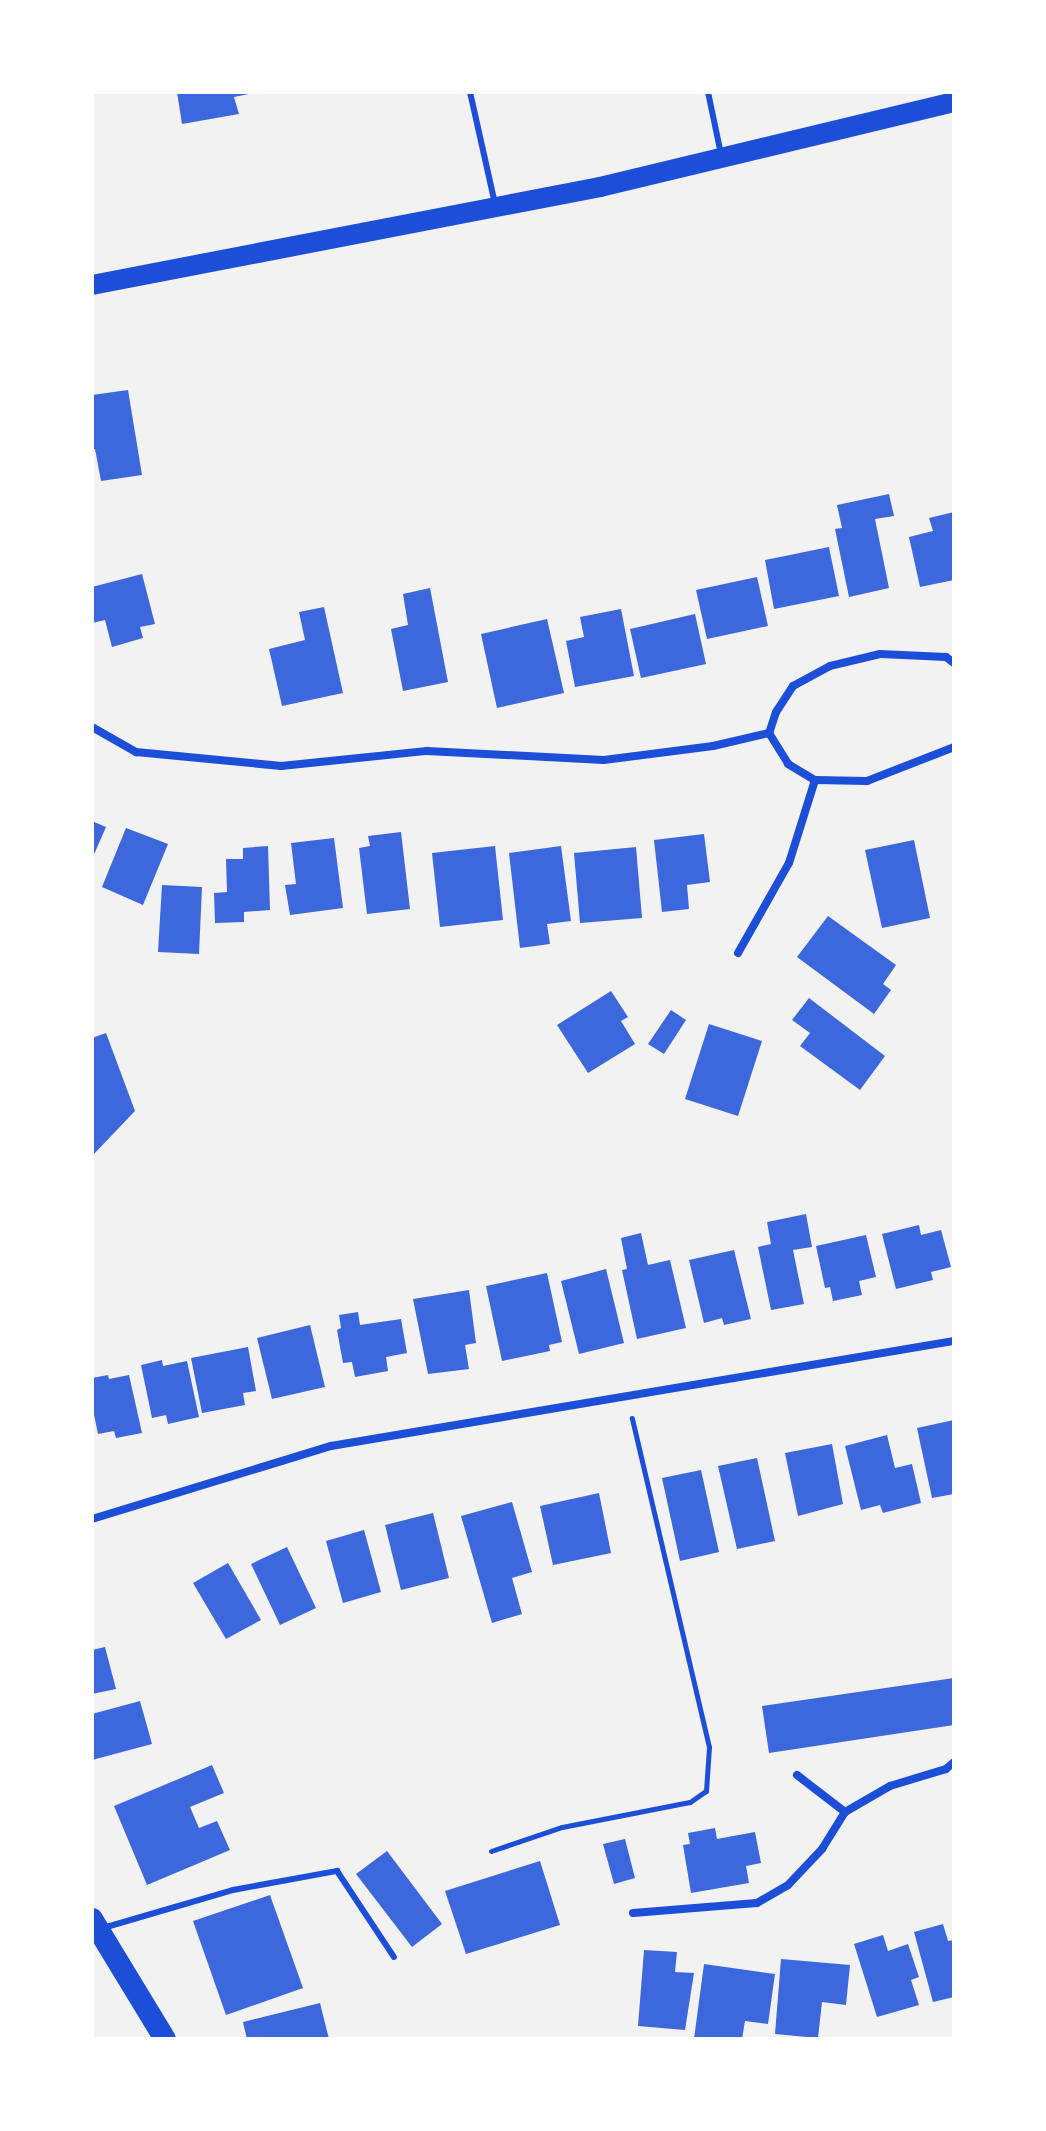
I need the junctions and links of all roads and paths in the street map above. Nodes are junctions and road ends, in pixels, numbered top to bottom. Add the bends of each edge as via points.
1 (470, 92) edge
2 (708, 92) edge
3 (954, 102) edge
4 (722, 158) junction
5 (496, 208) junction
6 (92, 285) edge
7 (954, 663) edge
8 (92, 727) edge
9 (769, 733) junction
10 (954, 747) edge
11 (815, 780) junction
12 (738, 953) dead end
13 (954, 1341) edge
14 (627, 1397) junction
15 (92, 1519) edge
16 (954, 1762) edge
17 (797, 1775) dead end
18 (845, 1812) junction
19 (491, 1851) dead end
20 (633, 1913) dead end
21 (95, 1924) edge
22 (394, 1957) dead end
23 (165, 2039) edge

1 - 5 lane
2 - 4 lane
3 - 4 main road
4 - 5 main road
5 - 6 main road
7 - 9 street via 946,657 880,654 830,666 793,686
8 - 9 street via 136,752 281,766 427,751 604,760
9 - 11 street via 788,764
10 - 11 street via 867,781
11 - 12 street via 789,863
13 - 14 street
14 - 15 street via 331,1446
14 - 19 path via 709,1747 706,1791 690,1802 562,1827
16 - 18 street via 890,1786
17 - 18 street
18 - 20 street via 822,1849 788,1885 757,1903
21 - 22 lane via 337,1871
21 - 23 highway

